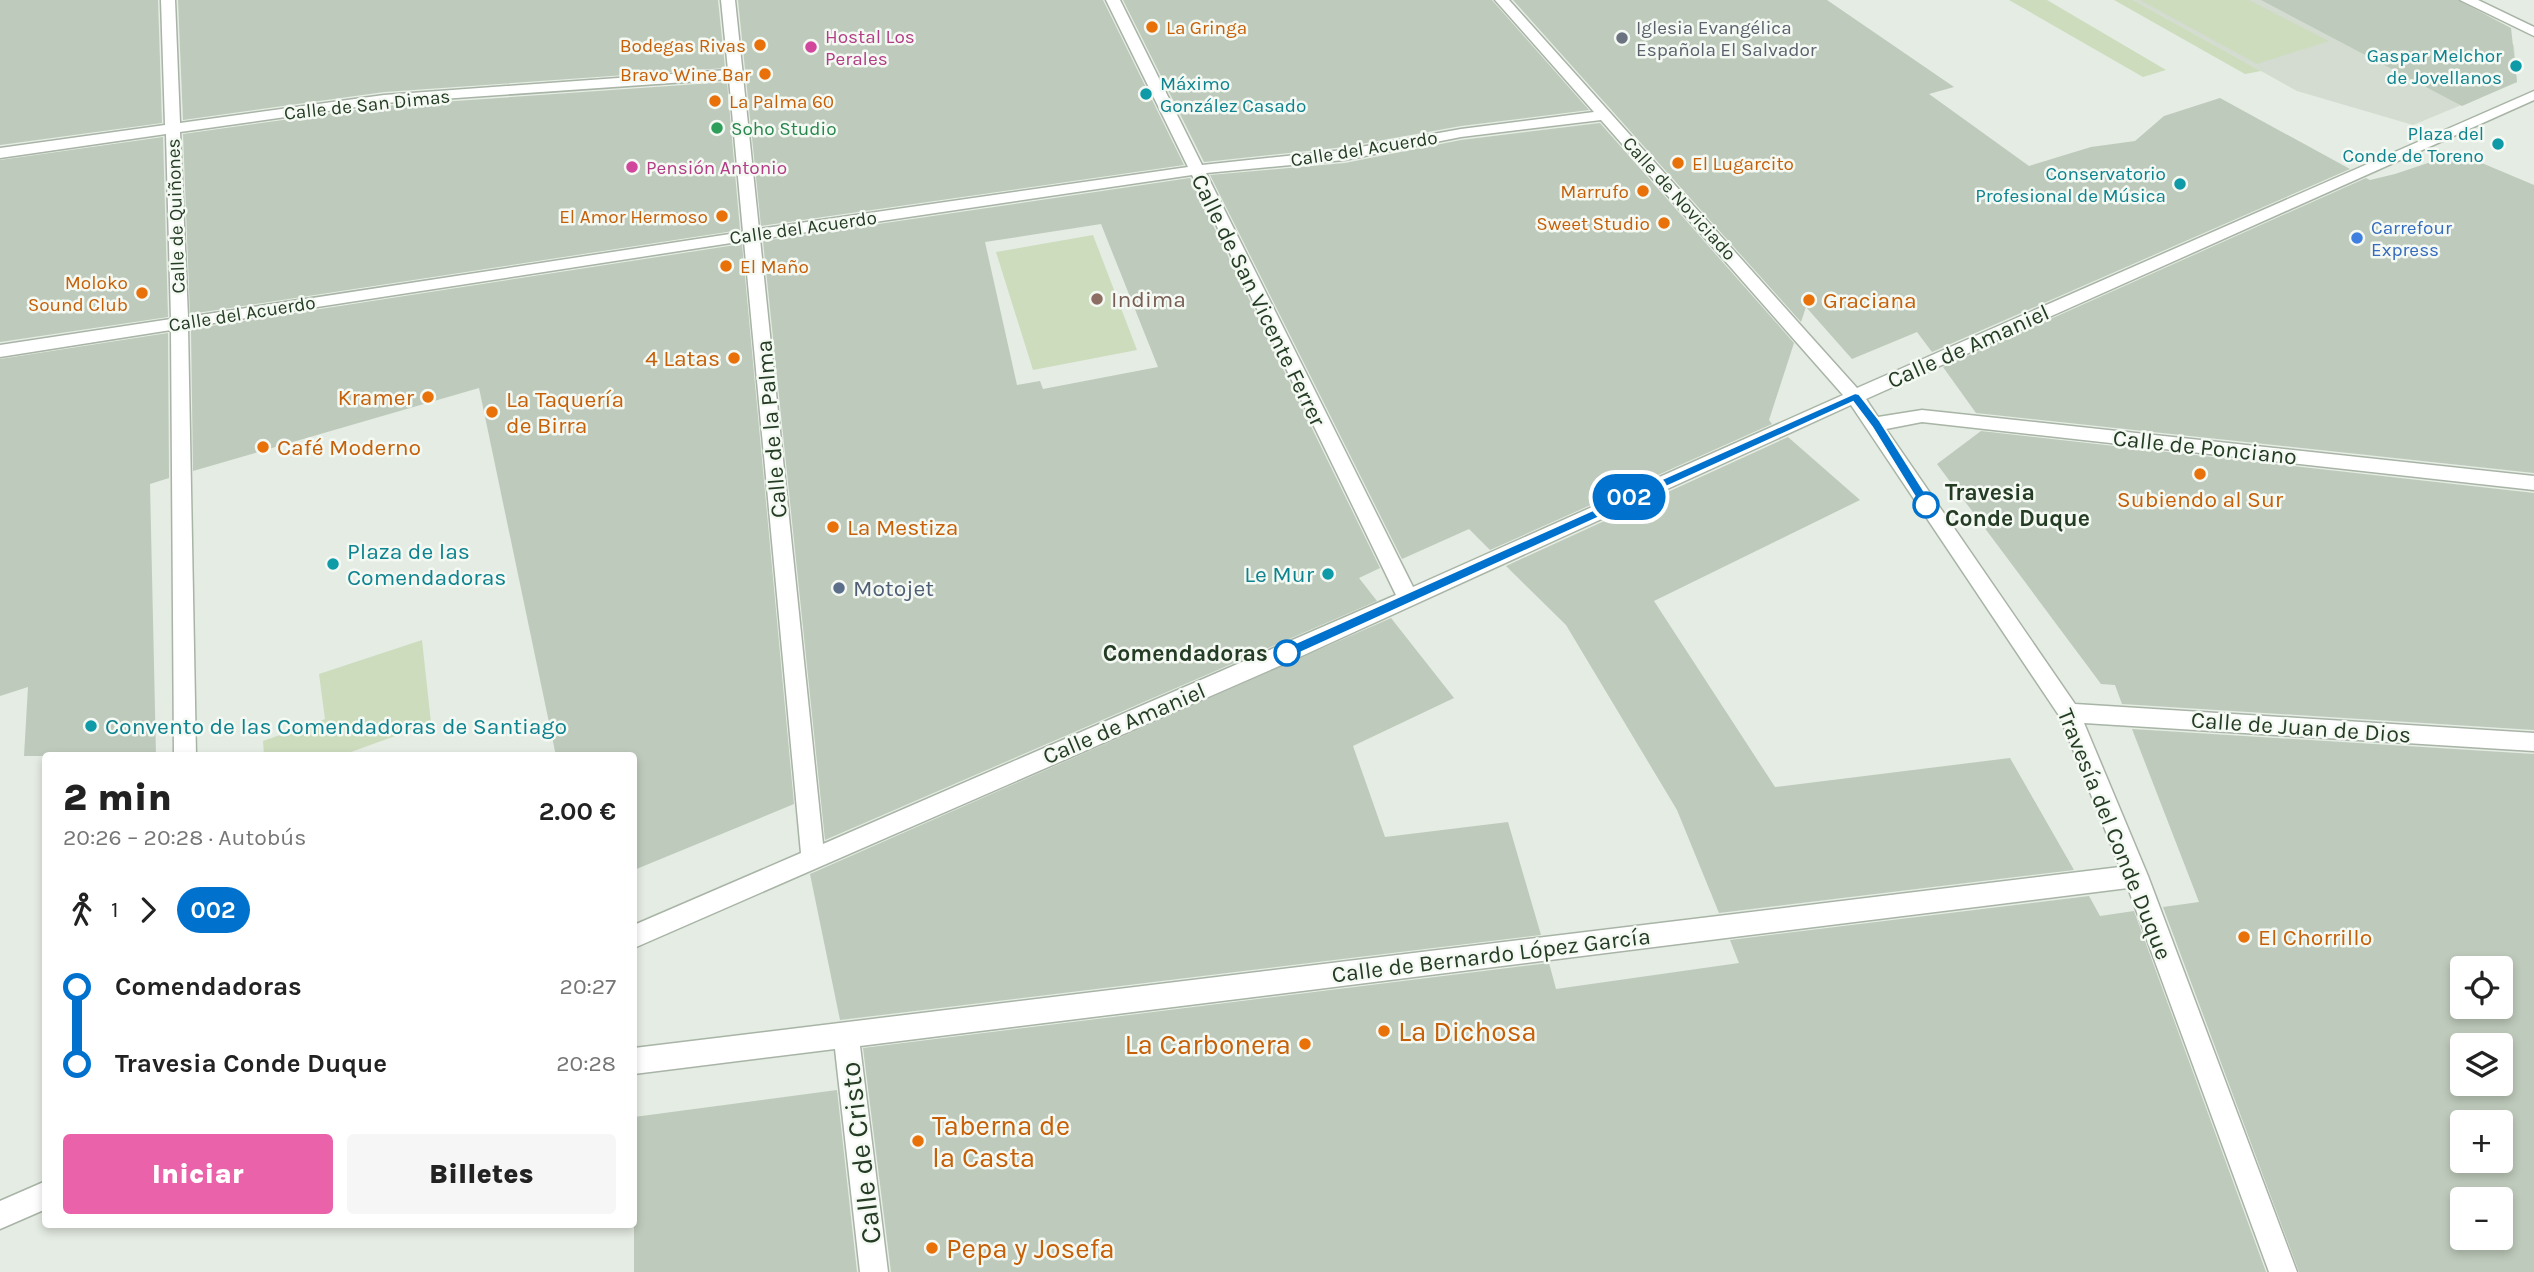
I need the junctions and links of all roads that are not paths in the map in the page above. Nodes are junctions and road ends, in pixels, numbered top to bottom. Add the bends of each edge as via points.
1 (168, 0) edge
2 (729, 0) edge
3 (1113, 0) edge
4 (1503, 0) edge
5 (2467, 0) edge
6 (2534, 32) edge
7 (736, 74) junction
8 (2534, 95) edge
9 (1607, 116) junction
10 (172, 128) junction
11 (0, 153) edge
12 (1195, 170) junction
13 (753, 234) junction
14 (178, 323) junction
15 (0, 351) edge
16 (1855, 397) junction
17 (1876, 424) junction
18 (2534, 483) edge
19 (1408, 598) junction
20 (2068, 713) junction
21 (2534, 742) edge
22 (185, 752) edge
23 (813, 858) junction
24 (2136, 876) junction
25 (637, 936) edge
26 (846, 1035) junction
27 (637, 1061) edge
28 (42, 1197) edge
29 (0, 1215) edge
30 (874, 1272) edge
31 (2283, 1272) edge

1 - 10 street, Calle de Quiñones
2 - 7 street, Calle de la Palma
3 - 12 street, Calle de San Vicente Ferrer
4 - 9 street, Calle de Noviciado
5 - 6 street
7 - 10 street, Calle de San Dimas via 384,99
7 - 13 street, Calle de la Palma
8 - 16 street, Calle de Amaniel
9 - 12 street, Calle del Acuerdo via 1461,133 1345,155
9 - 16 street, Calle de Noviciado
10 - 11 street, Calle de San Dimas
10 - 14 street, Calle de Quiñones
12 - 13 street, Calle del Acuerdo
12 - 19 street, Calle de San Vicente Ferrer
13 - 14 street, Calle del Acuerdo
13 - 23 street, Calle de la Palma
14 - 15 street, Calle del Acuerdo
14 - 22 street, Calle de Quiñones
16 - 17 street, Travesía del Conde Duque
16 - 19 street, Calle de Amaniel
17 - 18 street, Calle de Ponciano via 1922,416
17 - 20 street, Travesía del Conde Duque via 1913,487
19 - 23 street, Calle de Amaniel
20 - 21 street, Calle de Juan de Dios
20 - 24 street, Travesía del Conde Duque
23 - 25 street, Calle de Amaniel
24 - 26 street, Calle de Bernardo López García
24 - 31 street, Travesía del Conde Duque
26 - 27 street
26 - 30 street, Calle de Cristo
28 - 29 street

